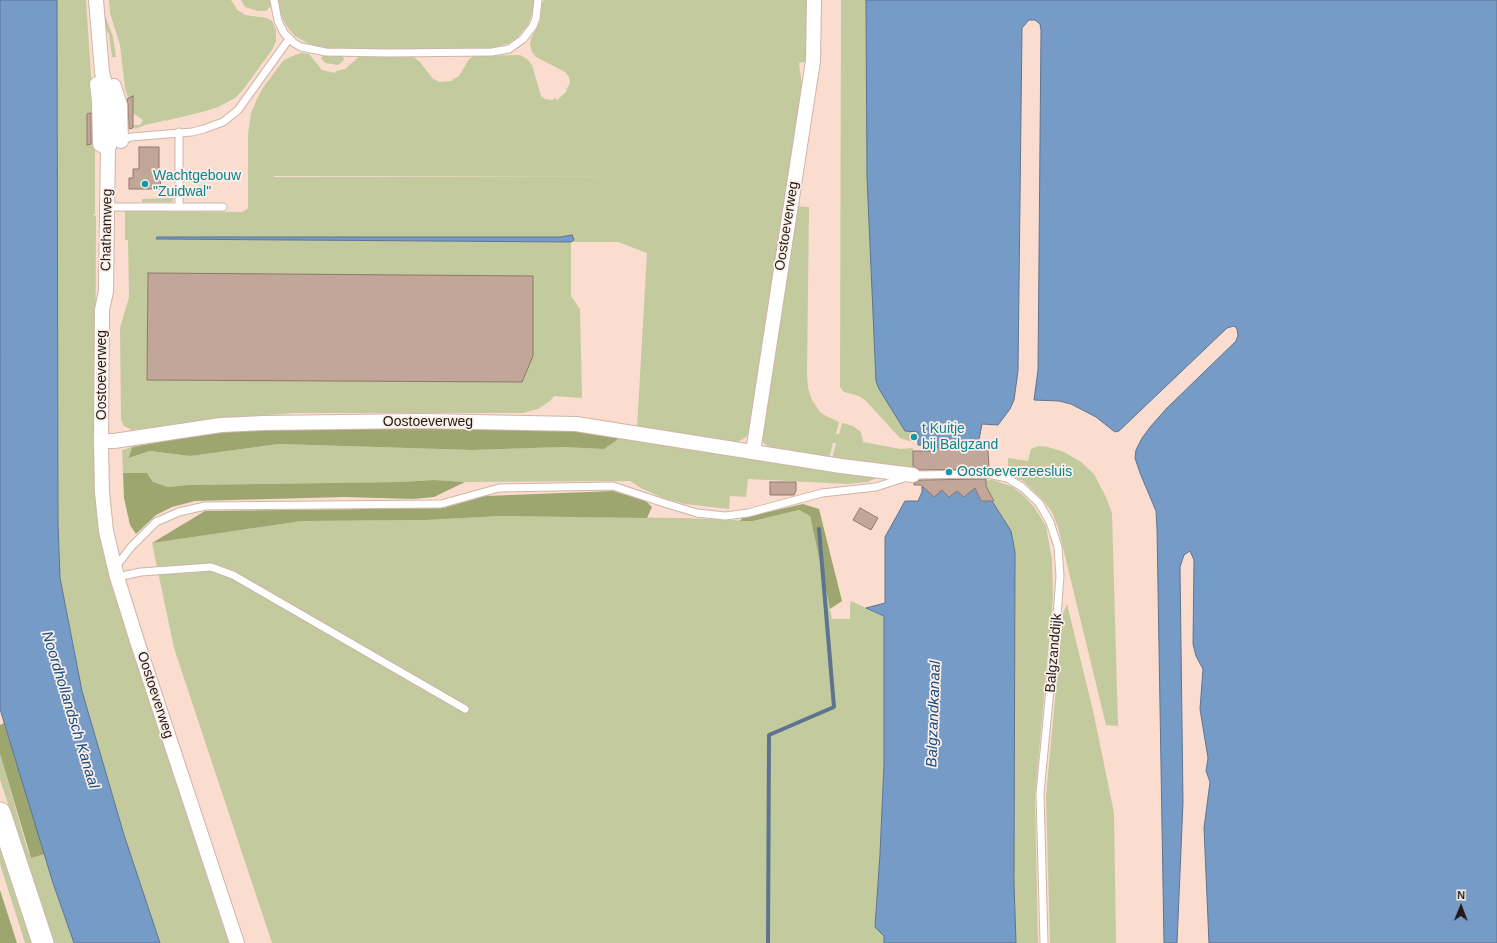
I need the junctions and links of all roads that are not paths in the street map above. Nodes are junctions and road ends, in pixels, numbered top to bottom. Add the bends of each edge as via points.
1 (90, 0) edge
2 (96, 0) edge
3 (274, 0) edge
4 (538, 0) edge
5 (814, 0) edge
6 (98, 25) junction
7 (289, 39) junction
8 (179, 132) junction
9 (121, 141) junction
10 (108, 148) junction
11 (108, 207) junction
12 (180, 207) junction
13 (223, 207) dead end
14 (102, 310) joint
15 (101, 441) junction
16 (753, 452) junction
17 (913, 475) junction
18 (116, 573) junction
19 (465, 709) dead end
20 (0, 813) edge
21 (43, 943) edge
22 (237, 943) edge
23 (1044, 943) edge

1 - 10 street, Chathamweg via 100,144
2 - 6 street, Chathamweg
3 - 7 lane via 278,21
4 - 7 lane via 536,18 529,33 518,44 500,51 326,52 301,47
5 - 16 street, Oostoeverweg via 813,62
6 - 9 street, Chathamweg via 107,41 110,73 120,105
6 - 10 street, Chathamweg via 102,72 110,104
7 - 8 lane via 238,110 227,119 204,129
8 - 9 lane via 131,137
8 - 12 lane
9 - 10 lane
10 - 11 street, Chathamweg
11 - 12 lane
11 - 14 street, Chathamweg via 106,291
12 - 13 lane
14 - 15 street, Oostoeverweg
15 - 16 street, Oostoeverweg via 221,425 430,421 576,424
15 - 18 street, Oostoeverweg via 106,531
16 - 17 street, Oostoeverweg
17 - 18 lane, Balgzanddijk via 876,487 822,493 748,513 725,516 697,513 613,486 499,488 441,504 205,506 179,512 156,522 131,547
17 - 23 lane, Balgzanddijk via 988,474 1007,478 1022,487 1039,503 1050,522 1058,546 1060,576 1040,793
18 - 19 lane via 211,567 233,575
18 - 22 street, Oostoeverweg
20 - 21 main road

